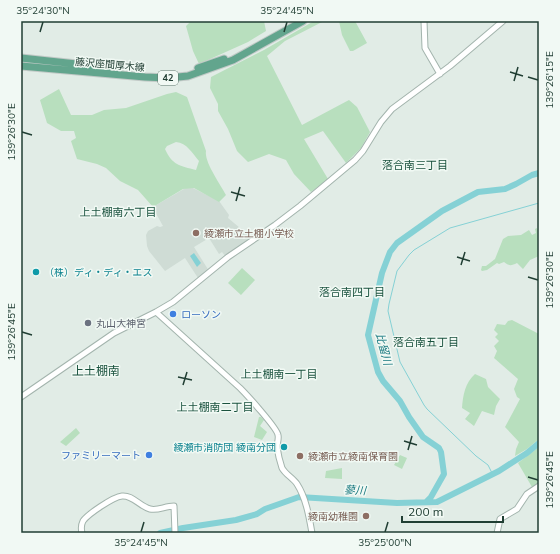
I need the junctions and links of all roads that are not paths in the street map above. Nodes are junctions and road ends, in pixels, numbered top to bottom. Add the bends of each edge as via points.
1 (295, 21) edge
2 (304, 21) edge
3 (424, 21) edge
4 (503, 21) edge
5 (21, 58) edge
6 (21, 62) edge
7 (21, 66) edge
8 (21, 69) edge
9 (107, 71) junction
10 (440, 74) junction
11 (156, 312) junction
12 (21, 397) edge
13 (539, 486) edge
14 (82, 533) edge
15 (175, 533) edge
16 (312, 533) edge
17 (497, 533) edge

1 - 9 main road, 藤沢座間厚木線 / 42 via 230,56 186,71
2 - 9 main road, 藤沢座間厚木線 / 42 via 233,60 188,76 158,78
3 - 10 street via 426,48
4 - 10 street
5 - 9 main road, 42 via 86,64
6 - 9 main road, 藤沢座間厚木線 / 42
7 - 9 main road, 藤沢座間厚木線 / 42
8 - 9 main road, 42 via 80,74
10 - 11 street via 385,116 363,151 349,166 177,299
11 - 12 street via 114,333
11 - 16 street via 240,388 277,432 280,464 301,491
13 - 17 street via 527,494 517,509 500,519
14 - 15 street via 84,520 123,496 133,499 141,506 156,510 174,506

